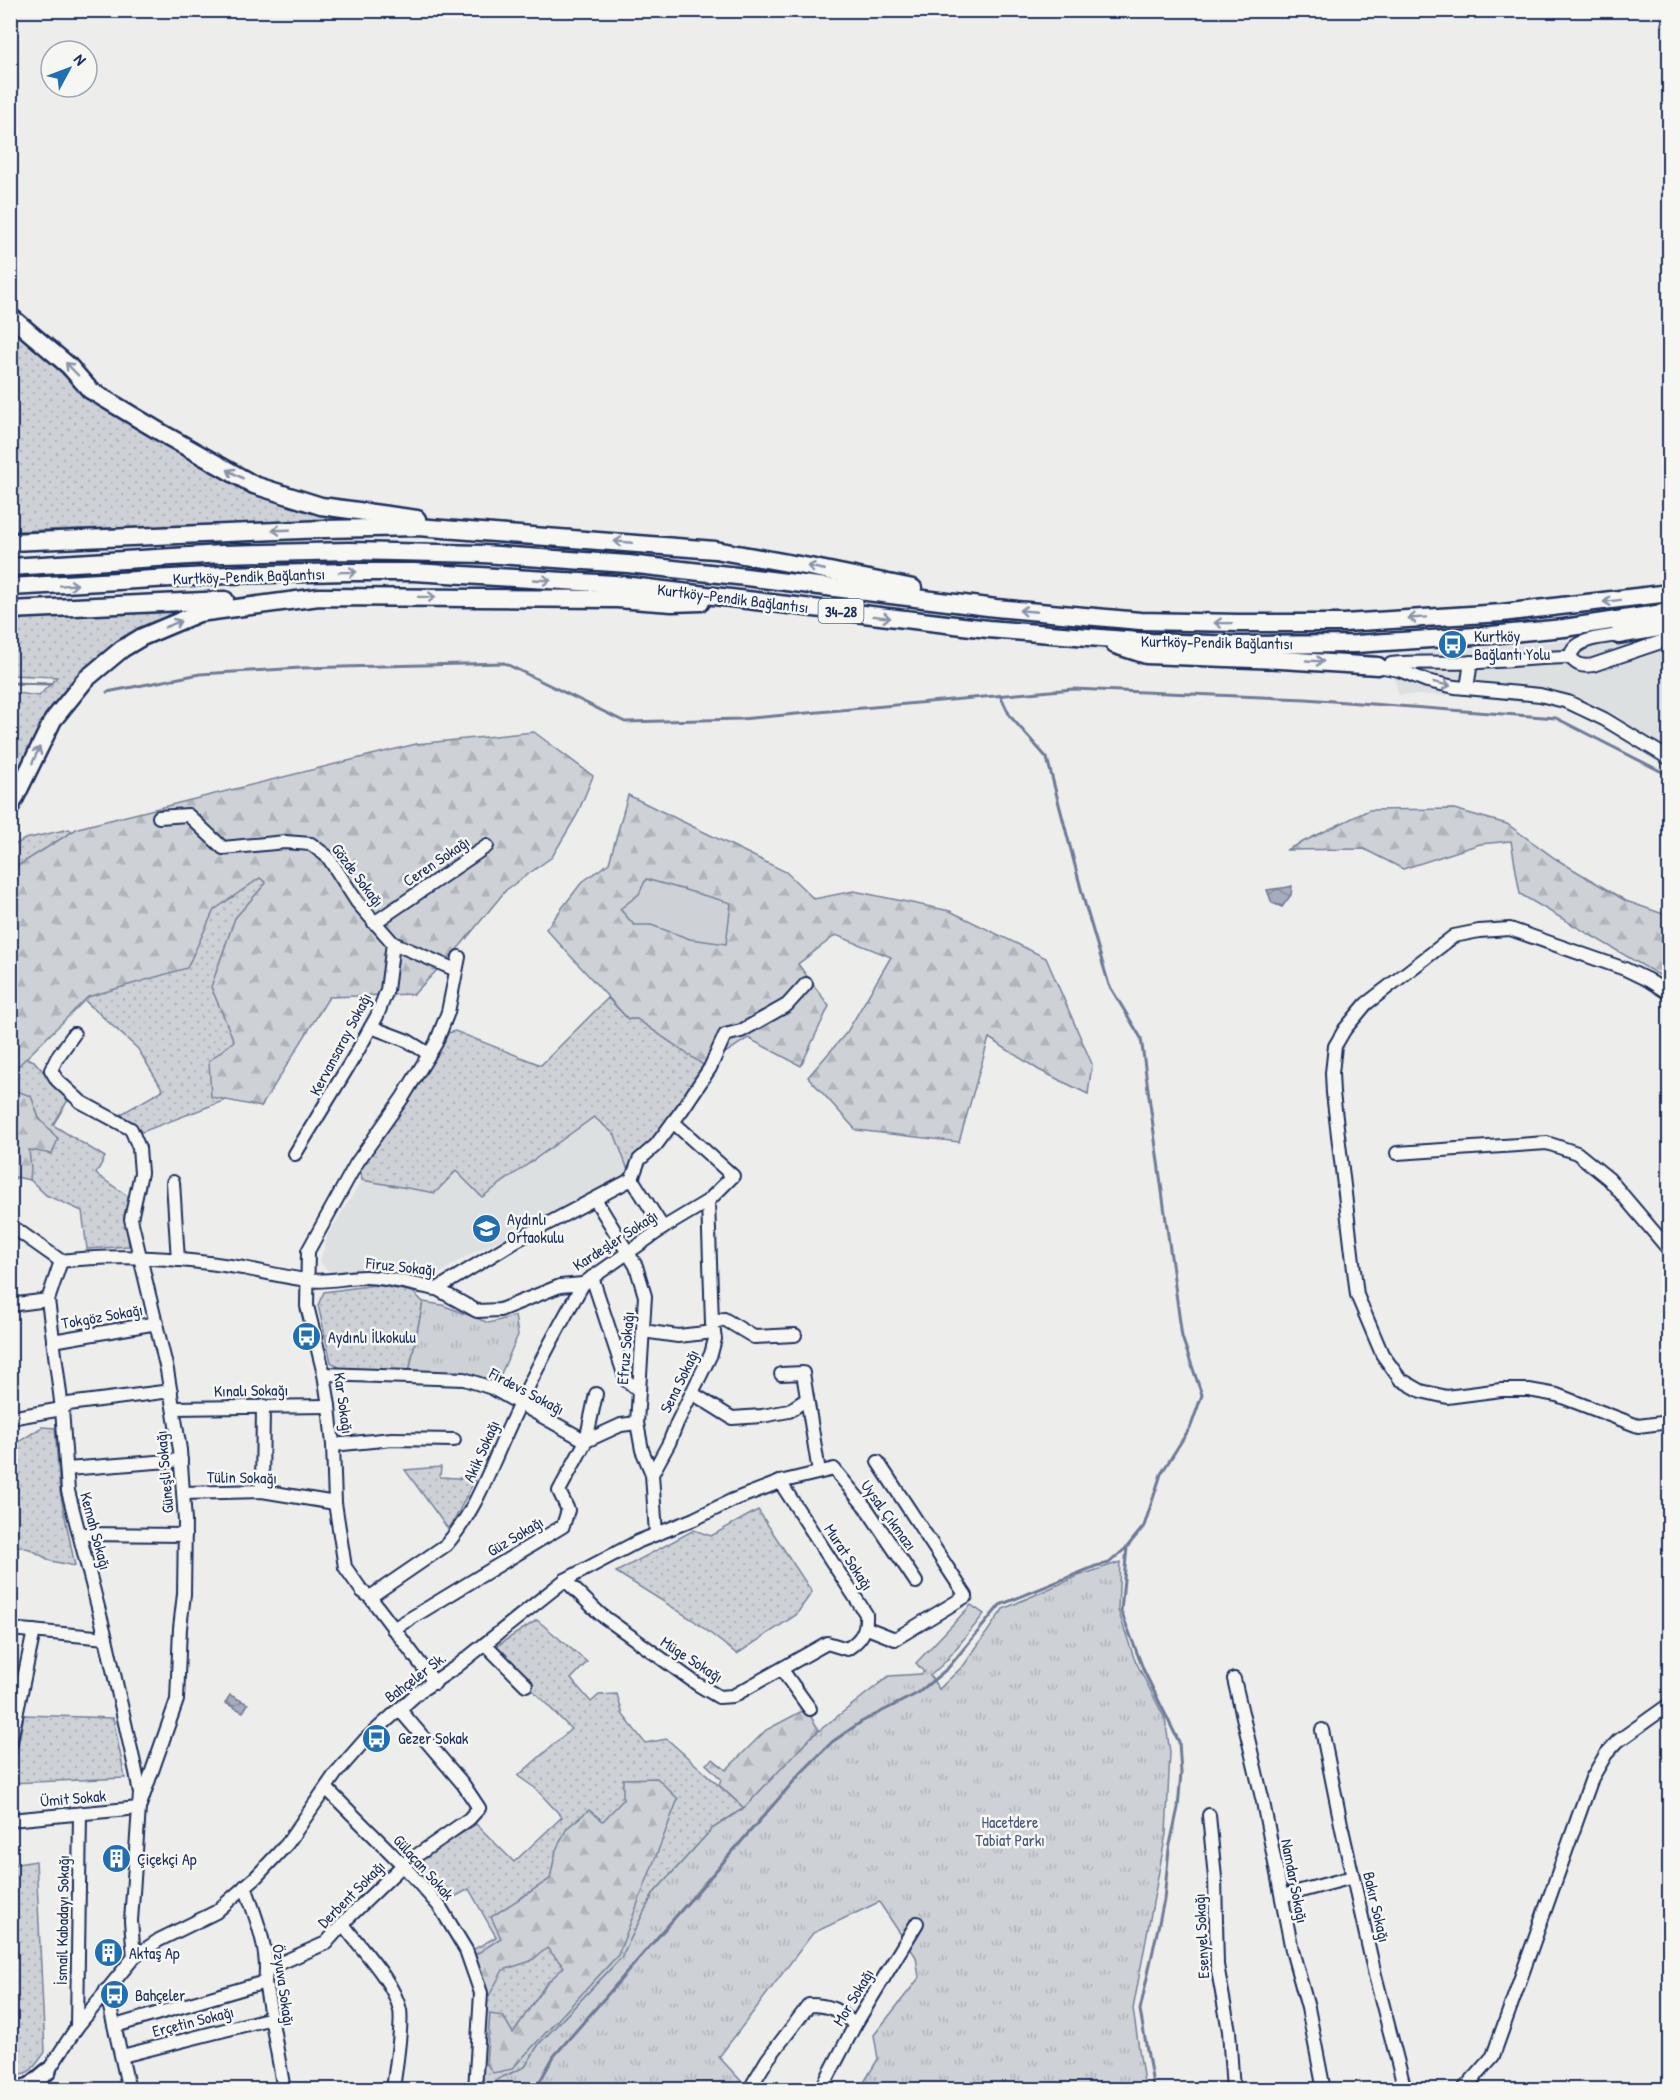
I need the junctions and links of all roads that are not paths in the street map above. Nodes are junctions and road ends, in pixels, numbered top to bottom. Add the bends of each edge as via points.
1 (10, 316) edge
2 (516, 534) junction
3 (10, 542) edge
4 (10, 567) edge
5 (10, 587) edge
6 (1670, 593) edge
7 (318, 597) junction
8 (763, 601) junction
9 (996, 609) junction
10 (10, 610) edge
11 (1670, 612) edge
12 (1670, 626) edge
13 (1618, 635) joint
14 (1091, 637) junction
15 (1670, 639) edge
16 (1570, 657) junction
17 (1471, 662) junction
18 (1378, 666) junction
19 (1467, 688) junction
20 (1670, 759) edge
21 (10, 808) edge
22 (159, 817) dead end
23 (487, 846) dead end
24 (374, 923) junction
25 (393, 943) junction
26 (459, 957) dead end
27 (456, 970) junction
28 (806, 984) dead end
29 (1670, 994) edge
30 (371, 1027) junction
31 (74, 1034) dead end
32 (429, 1054) junction
33 (673, 1122) junction
34 (1397, 1153) dead end
35 (295, 1154) dead end
36 (632, 1179) junction
37 (173, 1182) dead end
38 (595, 1199) junction
39 (708, 1201) junction
40 (10, 1226) edge
41 (663, 1228) junction
42 (1670, 1251) edge
43 (628, 1252) junction
44 (140, 1256) junction
45 (178, 1260) junction
46 (61, 1261) junction
47 (307, 1280) junction
48 (587, 1281) junction
49 (437, 1289) junction
50 (48, 1300) junction
51 (10, 1305) edge
52 (157, 1323) junction
53 (713, 1327) junction
54 (643, 1331) junction
55 (795, 1335) dead end
56 (53, 1341) junction
57 (324, 1374) junction
58 (781, 1374) dead end
59 (638, 1390) junction
60 (171, 1391) junction
61 (692, 1393) junction
62 (596, 1394) dead end
63 (807, 1399) junction
64 (521, 1403) junction
65 (263, 1406) junction
66 (329, 1406) junction
67 (174, 1408) junction
68 (62, 1409) junction
69 (10, 1418) edge
70 (1670, 1422) edge
71 (637, 1423) junction
72 (454, 1440) dead end
73 (585, 1440) junction
74 (333, 1445) junction
75 (181, 1460) junction
76 (878, 1462) dead end
77 (67, 1469) junction
78 (834, 1469) joint
79 (819, 1472) junction
80 (652, 1474) junction
81 (780, 1482) junction
82 (262, 1491) junction
83 (183, 1493) junction
84 (335, 1503) junction
85 (80, 1534) junction
86 (656, 1534) junction
87 (185, 1535) junction
88 (565, 1581) junction
89 (916, 1582) dead end
90 (370, 1597) junction
91 (867, 1628) junction
92 (10, 1629) edge
93 (393, 1629) junction
94 (34, 1631) junction
95 (106, 1638) junction
96 (485, 1644) junction
97 (782, 1670) junction
98 (1234, 1679) dead end
99 (435, 1683) junction
100 (526, 1685) dead end
101 (1670, 1704) edge
102 (810, 1708) dead end
103 (399, 1709) junction
104 (1322, 1730) dead end
105 (10, 1744) edge
106 (326, 1788) junction
107 (139, 1808) junction
108 (80, 1814) junction
109 (1209, 1815) dead end
110 (10, 1820) edge
111 (403, 1865) junction
112 (1353, 1877) junction
113 (245, 1886) junction
114 (1282, 1896) junction
115 (916, 1923) dead end
116 (343, 1924) junction
117 (134, 1957) junction
118 (267, 1969) junction
119 (265, 1982) junction
120 (106, 1990) junction
121 (272, 2018) junction
122 (855, 2025) junction
123 (115, 2026) junction
124 (77, 2027) junction
125 (122, 2056) junction
126 (48, 2070) joint
127 (22, 2088) edge
128 (129, 2090) edge
129 (284, 2090) edge
130 (393, 2090) edge
131 (475, 2090) edge
132 (748, 2090) edge
133 (821, 2090) edge
134 (1233, 2090) edge
135 (1324, 2090) edge
136 (1405, 2090) edge
137 (1463, 2090) edge

2 -> 1 highway via 321,506 254,485 90,390 69,366
2 -> 3 highway via 418,527
9 -> 2 highway via 878,580 715,550
4 - 9 highway, Kurtköy-Pendik Bağlantısı / 34-28 via 222,554 483,554 628,564
5 -> 8 highway, Kurtköy-Pendik Bağlantısı / 34-28 via 226,575 414,573 614,584
6 -> 9 highway, Kurtköy-Pendik Bağlantısı / 34-28 via 1502,613 1344,623 1140,621
7 -> 8 highway
7 - 10 highway
21 -> 7 highway via 53,720 86,679 122,649 199,613
8 -> 14 highway, Kurtköy-Pendik Bağlantısı / 34-28
11 - 14 highway, Kurtköy-Pendik Bağlantısı / 34-28 via 1564,628 1356,644 1239,645
12 - 13 highway
13 - 16 street via 1579,644 1573,647
14 -> 18 highway via 1146,655
15 - 16 street via 1593,665 1576,664
16 - 17 street
17 - 18 street
17 - 19 street
18 -> 19 street
19 - 20 street via 1540,695 1568,702
22 - 24 street, Gözde Sokağı via 188,815 223,848 311,844 328,857
23 - 24 street, Ceren Sokağı
24 - 25 street, Gözde Sokağı
25 - 27 street
25 - 30 street, Kervansaray Sokağı via 387,990
26 - 27 street, Kar Sokağı
27 - 32 street, Kar Sokağı via 448,1012
28 - 33 street via 787,1005 741,1031 725,1035 710,1068
29 - 70 street via 1625,969 1510,929 1479,930 1454,936 1366,1004 1335,1047 1332,1073 1357,1295 1382,1354 1400,1378 1421,1391 1447,1397 1528,1390 1557,1395 1638,1426
30 - 32 street
30 - 35 street, Kervansaray Sokağı
31 - 44 street, Güneşli Sokağı via 51,1070 81,1102 131,1129 139,1148 141,1173 131,1219
32 - 47 street, Kar Sokağı via 356,1164 312,1243
33 - 36 street via 639,1160
33 - 39 street, Kardeşler Sokağı via 734,1176
34 - 42 street via 1547,1143 1577,1153 1609,1179
36 - 38 street, Firuz Sokağı
36 - 41 street
37 - 45 street
38 - 43 street, Efruz Sokağı
38 - 49 street, Firuz Sokağı
39 - 41 street, Kardeşler Sokağı
39 - 53 street, Sena Sokağı
40 - 46 street
41 - 43 street, Kardeşler Sokağı
43 - 48 street, Kardeşler Sokağı
43 - 54 street, Efruz Sokağı via 645,1296
44 - 45 street, Firuz Sokağı
44 - 46 street, Firuz Sokağı
44 - 52 street, Güneşli Sokağı
45 - 47 street, Firuz Sokağı
46 - 50 street, Kemah Sokağı
47 - 49 street, Firuz Sokağı via 365,1277
47 - 57 street, Kar Sokağı via 308,1305
48 - 49 street, Kardeşler Sokağı via 560,1286 500,1310 477,1311
48 - 59 street via 626,1380
48 - 64 street, Akik Sokağı via 559,1326
50 - 51 street
50 - 56 street, Kemah Sokağı
52 - 56 street, Tokgöz Sokağı
52 - 60 street, Güneşli Sokağı
53 - 54 street via 678,1336
53 - 55 street via 724,1319 754,1337
53 - 61 street, Sena Sokağı via 716,1339
54 - 59 street, Efruz Sokağı
56 - 68 street, Kemah Sokağı
57 - 64 street, Firdevs Sokağı via 464,1379
57 - 66 street, Kar Sokağı
58 - 63 street via 803,1373
59 - 71 street, Efruz Sokağı
60 - 67 street, Güneşli Sokağı
60 - 68 street via 68,1404
61 - 63 street via 732,1418 789,1411
61 - 80 street, Sena Sokağı
62 - 73 street, Güz Sokağı
63 - 79 street
64 - 73 street, Firdevs Sokağı
64 - 90 street, Akik Sokağı via 480,1495 456,1534
65 - 66 street, Kınalı Sokağı
65 - 67 street, Kınalı Sokağı
65 - 82 street
66 - 74 street, Kar Sokağı
67 - 75 street, Güneşli Sokağı
68 - 69 street
68 - 77 street, Kemah Sokağı
71 - 73 street via 621,1425
71 - 80 street, Efruz Sokağı
72 - 74 street via 392,1439
73 - 93 street, Güz Sokağı via 559,1491 568,1510 563,1526
74 - 84 street, Kar Sokağı
75 - 77 street
75 - 83 street, Güneşli Sokağı
76 - 91 street via 966,1596 895,1640
77 - 85 street, Kemah Sokağı via 68,1491
78 - 79 street, Bahçeler Sk.
78 - 89 street, Uysal Çıkmazı via 867,1509
79 - 81 street, Bahçeler Sk.
80 - 86 street
81 - 86 street, Bahçeler Sk.
81 - 91 street, Murat Sokağı via 866,1614
82 - 83 street, Tülin Sokağı
82 - 84 street, Tülin Sokağı
83 - 87 street, Güneşli Sokağı
84 - 90 street, Kar Sokağı via 345,1567
85 - 87 street
85 - 95 street, Kemah Sokağı
86 - 88 street, Bahçeler Sk.
87 - 107 street, Güneşli Sokağı via 177,1700
88 - 96 street, Bahçeler Sk.
88 - 97 street, Müge Sokağı via 629,1637 719,1697 733,1696
90 - 93 street, Kar Sokağı
91 - 97 street, Müge Sokağı via 858,1642 847,1649 827,1643
92 - 94 street
93 - 99 street, Kar Sokağı
94 - 95 street
94 - 105 street
95 - 107 street, Kemah Sokağı via 136,1772
96 - 99 street, Bahçeler Sk.
96 - 100 street
97 - 102 street
98 - 114 street, Namdar Sokağı
99 - 103 street, Bahçeler Sk.
101 - 137 street via 1618,1741 1605,1754 1592,1778 1493,2056
103 - 106 street, Bahçeler Sk. via 364,1740
103 - 111 street, Derbent Sokağı via 479,1808
104 - 112 street, Bakır Sokağı
106 - 111 street, Gülaçan Sokak
106 - 113 street, Bahçeler Sk. via 287,1844
107 - 108 street, Ümit Sokak
107 - 117 street, Güneşli Sokağı via 131,1921
108 - 110 street, Ümit Sokak
108 - 124 street, İsmail Kabadayı Sokağı
109 - 134 street, Esenyel Sokağı via 1217,1965 1229,2031
111 - 116 street, Derbent Sokağı
111 - 131 street, Gülaçan Sokak via 440,1907 466,1950 482,1993
112 - 114 street
112 - 136 street, Bakır Sokağı
113 - 117 street, Bahçeler Sk. via 216,1912
113 - 118 street, Özyuva Sokağı
114 - 135 street, Namdar Sokağı
115 - 122 street, Mor Sokağı
116 - 118 street, Derbent Sokağı via 326,1943
116 - 130 street via 390,1987 400,2012
117 - 120 street, Bahçeler Sk.
118 - 119 street, Özyuva Sokağı
119 - 121 street, Özyuva Sokağı
119 - 123 street
120 - 123 street
120 - 124 street, Bahçeler Sk.
121 - 125 street, Erçetin Sokağı
121 - 129 street, Özyuva Sokağı
122 - 132 street via 841,2012 825,2005 809,2005
122 - 133 street, Mor Sokağı
123 - 125 street
124 - 126 street, Bahçeler Sk.
125 - 128 street
126 - 127 main road

